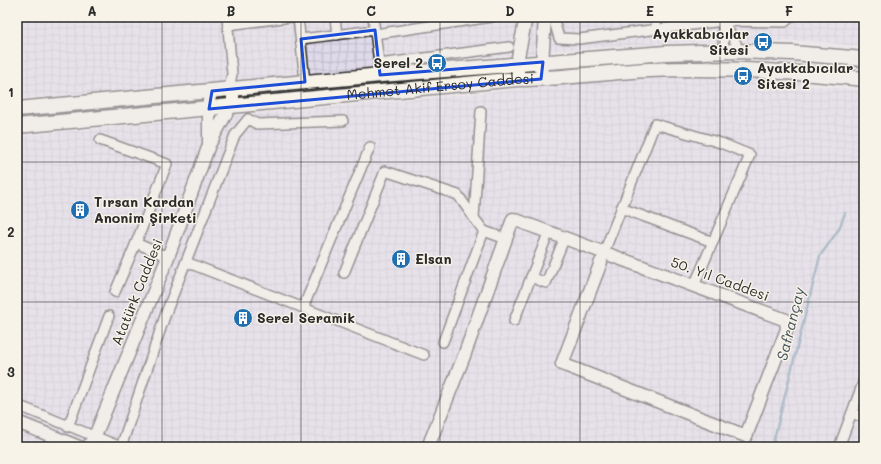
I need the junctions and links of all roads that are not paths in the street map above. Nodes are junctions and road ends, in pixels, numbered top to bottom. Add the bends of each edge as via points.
1 (291, 17) edge
2 (298, 17) edge
3 (335, 17) edge
4 (373, 17) edge
5 (492, 17) edge
6 (526, 17) edge
7 (545, 17) edge
8 (553, 17) edge
9 (655, 17) edge
10 (791, 17) edge
11 (723, 19) edge
12 (764, 19) edge
13 (228, 21) edge
14 (657, 29) junction
15 (375, 32) junction
16 (338, 34) junction
17 (301, 39) junction
18 (508, 47) dead end
19 (731, 51) junction
20 (864, 60) edge
21 (543, 62) junction
22 (518, 64) junction
23 (380, 70) junction
24 (518, 79) junction
25 (541, 79) junction
26 (864, 79) edge
27 (305, 82) junction
28 (229, 89) junction
29 (212, 91) junction
30 (230, 107) junction
31 (209, 109) junction
32 (17, 110) edge
33 (481, 111) dead end
34 (343, 121) dead end
35 (17, 126) edge
36 (100, 140) dead end
37 (209, 145) junction
38 (370, 147) dead end
39 (621, 208) junction
40 (474, 218) junction
41 (484, 231) junction
42 (549, 231) junction
43 (565, 237) junction
44 (506, 239) junction
45 (713, 242) junction
46 (136, 243) junction
47 (168, 257) junction
48 (602, 257) junction
49 (538, 258) junction
50 (186, 262) junction
51 (554, 264) junction
52 (344, 273) dead end
53 (531, 277) junction
54 (694, 286) junction
55 (115, 292) dead end
56 (304, 308) junction
57 (109, 316) dead end
58 (514, 321) dead end
59 (443, 342) dead end
60 (424, 355) dead end
61 (864, 380) edge
62 (17, 405) edge
63 (852, 413) junction
64 (864, 418) edge
65 (17, 422) edge
66 (68, 427) junction
67 (96, 436) junction
68 (79, 447) edge
69 (88, 447) edge
70 (121, 447) edge
71 (428, 447) edge
72 (839, 447) edge

1 - 13 street
2 - 17 street
3 - 16 street
4 - 15 street
5 - 15 street
6 - 22 street
7 - 21 street
8 - 14 street via 559,38 570,39
9 - 14 street
10 - 12 street via 785,22
11 - 12 street
11 - 14 street
11 - 19 street
11 - 19 street via 736,43
13 - 28 street via 232,74
15 - 16 street
15 - 23 street
16 - 17 street
17 - 27 street
18 - 23 street
19 - 20 main road, Mehmet Akif Ersoy Caddesi via 792,53
19 - 21 main road, Mehmet Akif Ersoy Caddesi
21 - 22 main road, Mehmet Akif Ersoy Caddesi
21 - 25 street
22 - 23 main road, Mehmet Akif Ersoy Caddesi
22 - 24 street
23 - 27 main road, Mehmet Akif Ersoy Caddesi
24 - 25 main road, Mehmet Akif Ersoy Caddesi
24 - 30 main road, Mehmet Akif Ersoy Caddesi
25 - 26 main road, Mehmet Akif Ersoy Caddesi via 690,69 790,71
27 - 28 main road, Mehmet Akif Ersoy Caddesi
28 - 29 main road, Mehmet Akif Ersoy Caddesi
28 - 30 street via 234,98
29 - 31 street via 209,96
29 - 32 main road, Mehmet Akif Ersoy Caddesi
30 - 31 main road, Mehmet Akif Ersoy Caddesi
30 - 37 street
31 - 35 main road, Mehmet Akif Ersoy Caddesi
31 - 37 street
33 - 40 street
34 - 50 street via 257,124 248,119 234,135
36 - 46 street via 167,164
37 - 47 street, Atatürk Caddesi
38 - 56 street
39 - 45 street
39 - 45 street via 655,124 721,143 750,155
39 - 48 street
40 - 41 street
40 - 52 street via 458,195 385,171
41 - 44 street
41 - 59 street
42 - 43 street, 50. Yıl Caddesi
42 - 44 street, 50. Yıl Caddesi via 513,219
42 - 49 street
43 - 48 street, 50. Yıl Caddesi
43 - 51 street
44 - 71 street, 50. Yıl Caddesi
45 - 54 street
46 - 47 street
46 - 55 street
47 - 67 street, Atatürk Caddesi
48 - 54 street, 50. Yıl Caddesi
48 - 54 street, 50. Yıl Caddesi via 562,364 746,436 787,329 786,320
49 - 51 street
49 - 53 street
50 - 56 street
50 - 70 street
51 - 53 street via 546,283
53 - 58 street
56 - 60 street
57 - 66 street
61 - 63 street
62 - 66 street
63 - 64 street
63 - 72 street
65 - 68 street
66 - 67 street
67 - 69 street, Atatürk Caddesi
67 - 70 street

